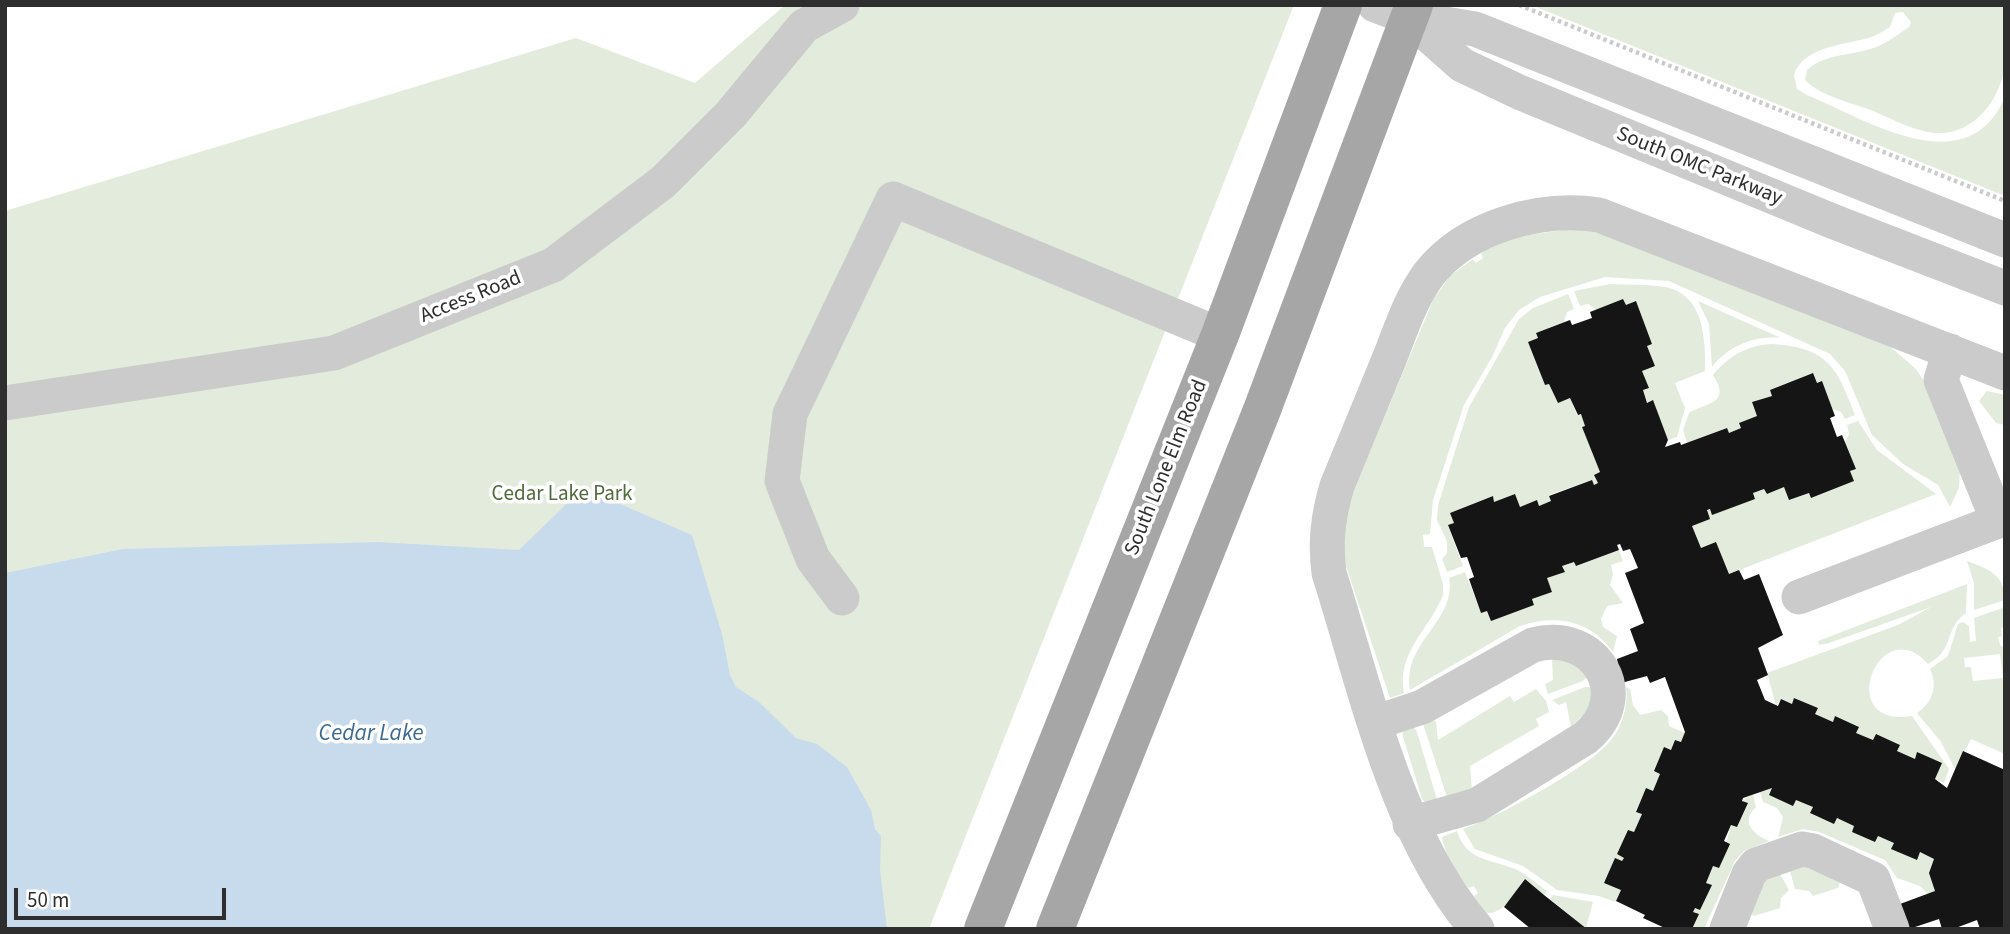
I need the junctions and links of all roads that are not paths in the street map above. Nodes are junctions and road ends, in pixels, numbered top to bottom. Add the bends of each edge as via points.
1 (842, 5) edge
2 (1343, 5) edge
3 (1400, 10) edge
4 (2005, 240) edge
5 (2005, 288) edge
6 (1220, 335) junction
7 (1950, 351) junction
8 (2005, 373) edge
9 (5, 402) edge
10 (2001, 530) edge
11 (1799, 597) dead end
12 (842, 598) dead end
13 (1377, 722) junction
14 (1410, 824) junction
15 (986, 924) edge
16 (1055, 929) edge
17 (1477, 929) edge
18 (1727, 929) edge
19 (1892, 929) edge

1 - 9 street, Access Road via 804,26 731,114 663,183 553,265 334,353
2 - 6 main road, South Lone Elm Road
3 - 4 street, South OMC Parkway via 1475,29
3 - 5 street, South OMC Parkway via 1462,65 1519,92
3 - 16 main road via 1262,410
6 - 12 street via 893,198 790,414 782,481 813,558
6 - 15 main road, South Lone Elm Road
7 - 8 street
7 - 10 street via 1941,380
7 - 13 street via 1599,215 1576,211 1525,218 1461,245 1429,275 1404,321 1330,508 1329,573
10 - 11 street
13 - 14 street
13 - 14 street via 1422,707 1533,645 1549,641 1580,647 1592,656 1607,682 1606,711 1599,727 1585,738 1477,805
14 - 17 street
18 - 19 street via 1756,865 1802,849 1873,878

